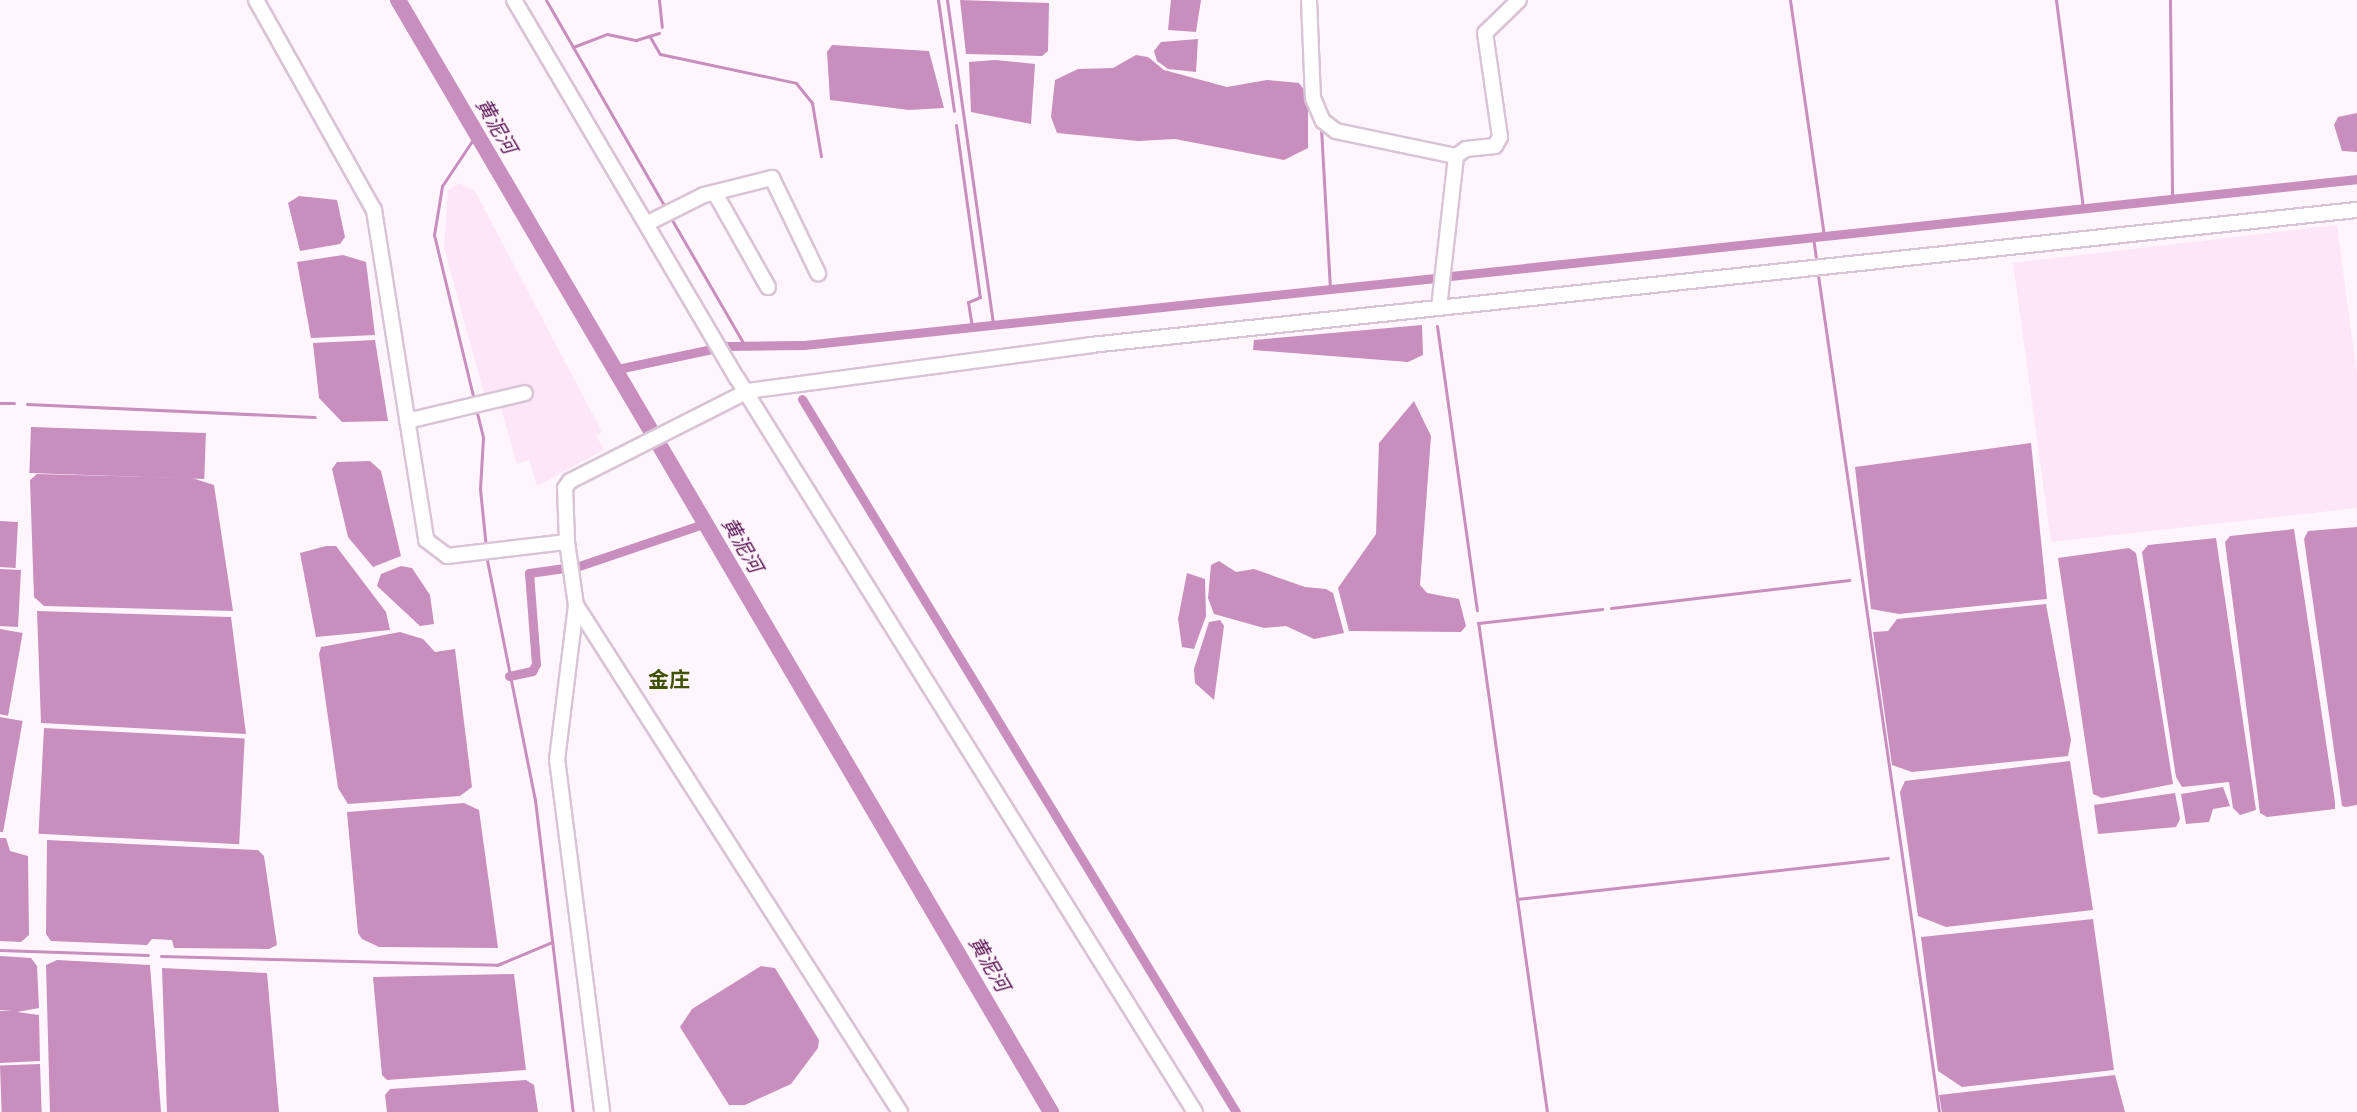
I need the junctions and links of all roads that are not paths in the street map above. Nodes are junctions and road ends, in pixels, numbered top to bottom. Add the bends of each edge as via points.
1 (256, 0) edge
2 (514, 0) edge
3 (1309, 0) edge
4 (1519, 0) edge
5 (1456, 156) junction
6 (715, 193) junction
7 (2357, 210) edge
8 (648, 223) junction
9 (818, 273) dead end
10 (768, 287) dead end
11 (1439, 308) junction
12 (748, 391) junction
13 (525, 393) dead end
14 (407, 421) junction
15 (567, 542) junction
16 (576, 605) junction
17 (602, 1112) edge
18 (900, 1112) edge
19 (1196, 1112) edge

1 - 14 street via 374,210
2 - 8 street
3 - 5 street via 1313,98 1323,121 1336,130
4 - 5 street via 1485,33 1500,137 1495,146 1466,149
5 - 11 street
6 - 8 street
6 - 9 street via 772,178
6 - 10 street
7 - 11 street
8 - 12 street
11 - 12 street via 1091,345
12 - 15 street via 598,466 565,488
12 - 19 street
13 - 14 street via 483,407
14 - 15 street via 426,540 435,551 462,556
15 - 16 street
16 - 17 street via 557,759
16 - 18 street

